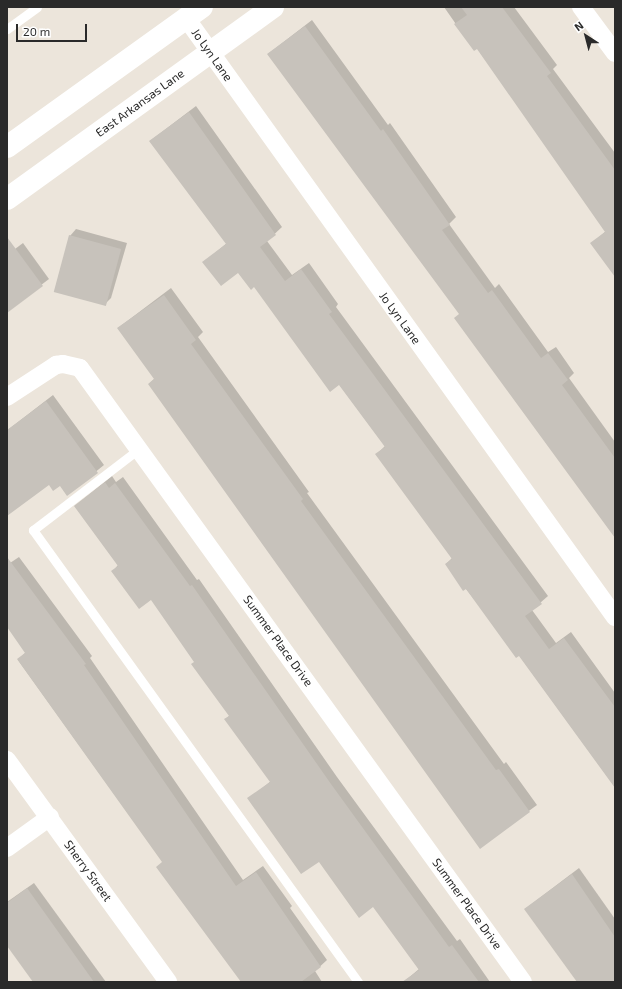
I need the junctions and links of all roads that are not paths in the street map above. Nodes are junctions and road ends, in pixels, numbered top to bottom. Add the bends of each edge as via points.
1 (37, 7) edge
2 (273, 7) edge
3 (580, 7) edge
4 (194, 13) edge
5 (7, 29) edge
6 (210, 53) junction
7 (615, 53) edge
8 (7, 147) edge
9 (7, 199) edge
10 (7, 397) edge
11 (140, 448) junction
12 (615, 617) edge
13 (7, 760) edge
14 (50, 817) junction
15 (7, 848) edge
16 (168, 982) edge
17 (358, 982) edge
18 (523, 982) edge

1 - 5 lane
2 - 6 main road, East Arkansas Lane
3 - 7 street
4 - 6 street, Jo Lyn Lane
4 - 8 main road
6 - 9 main road, East Arkansas Lane
6 - 12 street, Jo Lyn Lane
10 - 11 street, Summer Place Drive via 56,365 80,368
11 - 17 lane via 33,530
11 - 18 street, Summer Place Drive
13 - 14 street, Sherry Street
14 - 15 street
14 - 16 street, Sherry Street

